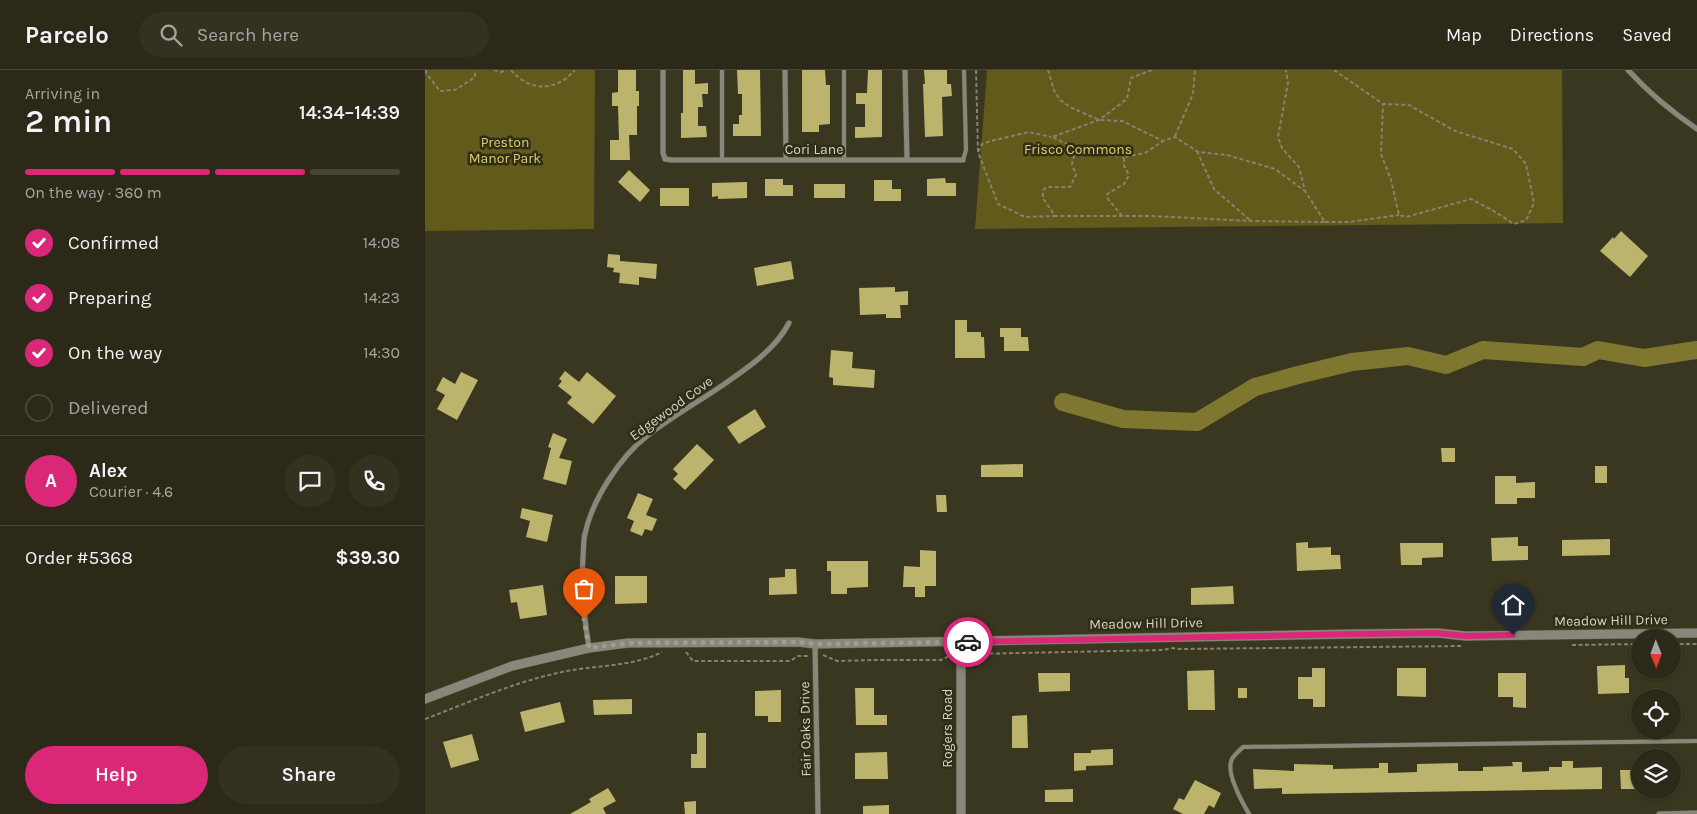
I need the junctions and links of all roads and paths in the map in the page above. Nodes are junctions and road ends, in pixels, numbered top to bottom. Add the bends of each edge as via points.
1 (426, 70) edge
2 (475, 70) edge
3 (494, 70) edge
4 (507, 70) edge
5 (511, 70) edge
6 (575, 70) edge
7 (663, 70) edge
8 (722, 70) edge
9 (785, 70) edge
10 (844, 70) edge
11 (905, 70) edge
12 (964, 70) edge
13 (976, 70) edge
14 (1048, 70) edge
15 (1152, 70) edge
16 (1195, 70) edge
17 (1286, 70) edge
18 (1334, 70) edge
19 (1628, 70) edge
20 (1383, 104) junction
21 (1099, 120) junction
22 (1697, 130) edge
23 (1052, 137) junction
24 (1175, 137) junction
25 (1163, 141) junction
26 (1075, 148) junction
27 (977, 152) junction
28 (1198, 152) junction
29 (1123, 156) junction
30 (722, 160) junction
31 (786, 160) junction
32 (844, 160) junction
33 (907, 160) junction
34 (963, 160) joint
35 (1305, 191) junction
36 (1399, 215) junction
37 (1055, 216) junction
38 (1122, 216) junction
39 (1251, 221) junction
40 (1325, 222) junction
41 (789, 323) dead end
42 (1697, 633) edge
43 (961, 642) junction
44 (815, 644) junction
45 (1631, 644) edge
46 (1681, 644) edge
47 (1697, 644) edge
48 (1568, 645) dead end
49 (1464, 646) dead end
50 (589, 648) junction
51 (685, 651) dead end
52 (662, 652) dead end
53 (951, 654) dead end
54 (969, 654) dead end
55 (821, 655) dead end
56 (807, 656) dead end
57 (425, 700) edge
58 (425, 719) edge
59 (1697, 741) edge
60 (1697, 813) edge
61 (817, 814) edge
62 (961, 814) edge
63 (1249, 814) edge
64 (1659, 814) edge

1 - 2 path via 440,91 455,90 475,78
3 - 4 path
5 - 6 path via 528,84 546,88 565,80
7 - 30 street, Cori Lane via 665,158
8 - 30 lane
9 - 31 street
10 - 32 lane
11 - 33 street
12 - 34 lane via 966,150
13 - 27 path
14 - 21 path via 1060,100
15 - 21 path via 1131,78 1127,99
16 - 24 path via 1193,94
17 - 35 path via 1288,83 1278,137 1282,148 1299,167
18 - 20 path
19 - 22 street
20 - 36 path via 1381,154
20 - 36 path via 1409,106 1455,131 1513,149 1526,164 1534,202 1526,220 1514,224 1471,200 1406,217
21 - 23 path
21 - 25 path via 1122,121
23 - 26 path
23 - 27 path via 1029,132 982,144
24 - 25 path
24 - 28 path
25 - 29 path via 1145,153
26 - 29 path
26 - 37 path via 1072,164 1076,174 1070,188 1047,187 1043,190 1043,198
27 - 37 path via 998,204 1025,217
28 - 35 path via 1227,155 1275,169
28 - 39 path via 1214,189
29 - 38 path via 1129,175 1124,184 1107,194 1108,200
30 - 31 street, Cori Lane
31 - 32 street, Cori Lane
32 - 33 street, Cori Lane
33 - 34 street, Cori Lane
35 - 40 path
36 - 40 path
37 - 38 path
38 - 39 path
39 - 40 path
41 - 50 street, Edgewood Cove via 783,335 746,370 647,436 628,454 602,492 585,534 582,604
42 - 43 street, Meadow Hill Drive via 1353,634
43 - 44 street, Meadow Hill Drive
43 - 62 street, Rogers Road
44 - 50 street, Meadow Hill Drive via 628,643
44 - 61 street, Fair Oaks Drive
45 - 48 path
46 - 47 path
49 - 54 path via 1171,648
50 - 57 street, Meadow Hill Drive via 512,666
51 - 56 path via 693,661 790,661 798,656
52 - 58 path via 645,659 535,678
53 - 55 path via 941,660 837,661
59 - 63 lane via 1243,747 1231,760 1231,774
60 - 64 street

